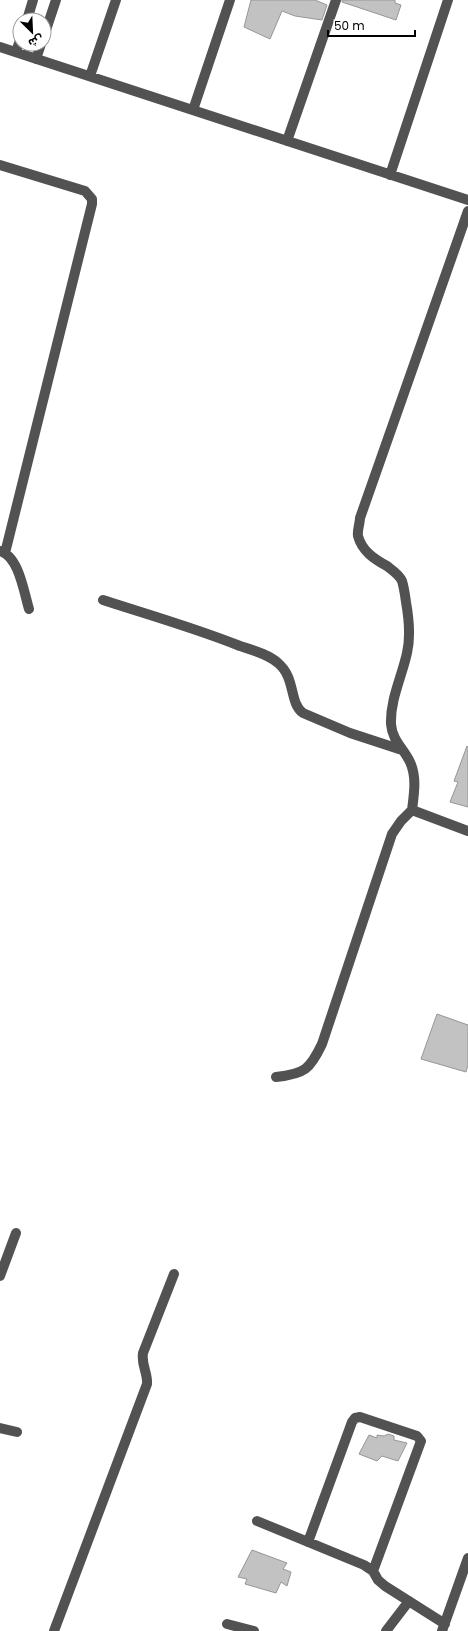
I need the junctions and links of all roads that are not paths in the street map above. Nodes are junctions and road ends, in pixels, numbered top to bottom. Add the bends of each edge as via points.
1 (33, 0) edge
2 (56, 0) edge
3 (116, 0) edge
4 (230, 0) edge
5 (336, 0) edge
6 (448, 0) edge
7 (29, 12) edge
8 (52, 12) edge
9 (0, 47) edge
10 (12, 51) edge
11 (16, 52) edge
12 (38, 52) edge
13 (36, 59) junction
14 (90, 76) junction
15 (193, 110) junction
16 (287, 141) junction
17 (0, 164) edge
18 (390, 174) junction
19 (468, 200) edge
20 (468, 211) edge
21 (3, 552) edge
22 (103, 600) dead end
23 (29, 609) dead end
24 (402, 750) junction
25 (412, 810) junction
26 (468, 831) edge
27 (276, 1077) dead end
28 (16, 1233) dead end
29 (174, 1274) dead end
30 (0, 1276) edge
31 (0, 1428) edge
32 (16, 1432) dead end
33 (257, 1521) dead end
34 (308, 1542) junction
35 (468, 1558) edge
36 (373, 1571) junction
37 (463, 1586) edge
38 (408, 1601) junction
39 (227, 1624) dead end
40 (444, 1627) edge
41 (54, 1631) edge
42 (254, 1631) edge
43 (386, 1631) edge

1 - 7 street
2 - 8 street
3 - 14 street
4 - 15 street
5 - 16 street
6 - 18 street
9 - 10 street
11 - 13 street
12 - 13 street
13 - 14 street
14 - 15 street
15 - 16 street
16 - 18 street
17 - 21 street via 85,191 92,199
18 - 19 street
20 - 24 street via 360,518 358,535 362,545 371,556 394,571 402,580 409,617 409,641 394,701 391,725
21 - 23 street via 15,564
22 - 24 street via 273,658 291,681 298,710 350,733
24 - 25 street via 410,761 414,775
25 - 26 street
25 - 27 street via 392,834 322,1044 315,1058 306,1069 295,1075
28 - 30 street
29 - 41 street via 143,1353 147,1384
31 - 32 street
33 - 34 street
34 - 36 street
34 - 36 street via 355,1418 360,1417 417,1436 421,1441
35 - 37 street
36 - 38 street via 378,1580
37 - 40 street
38 - 40 street
38 - 43 street
39 - 42 street

